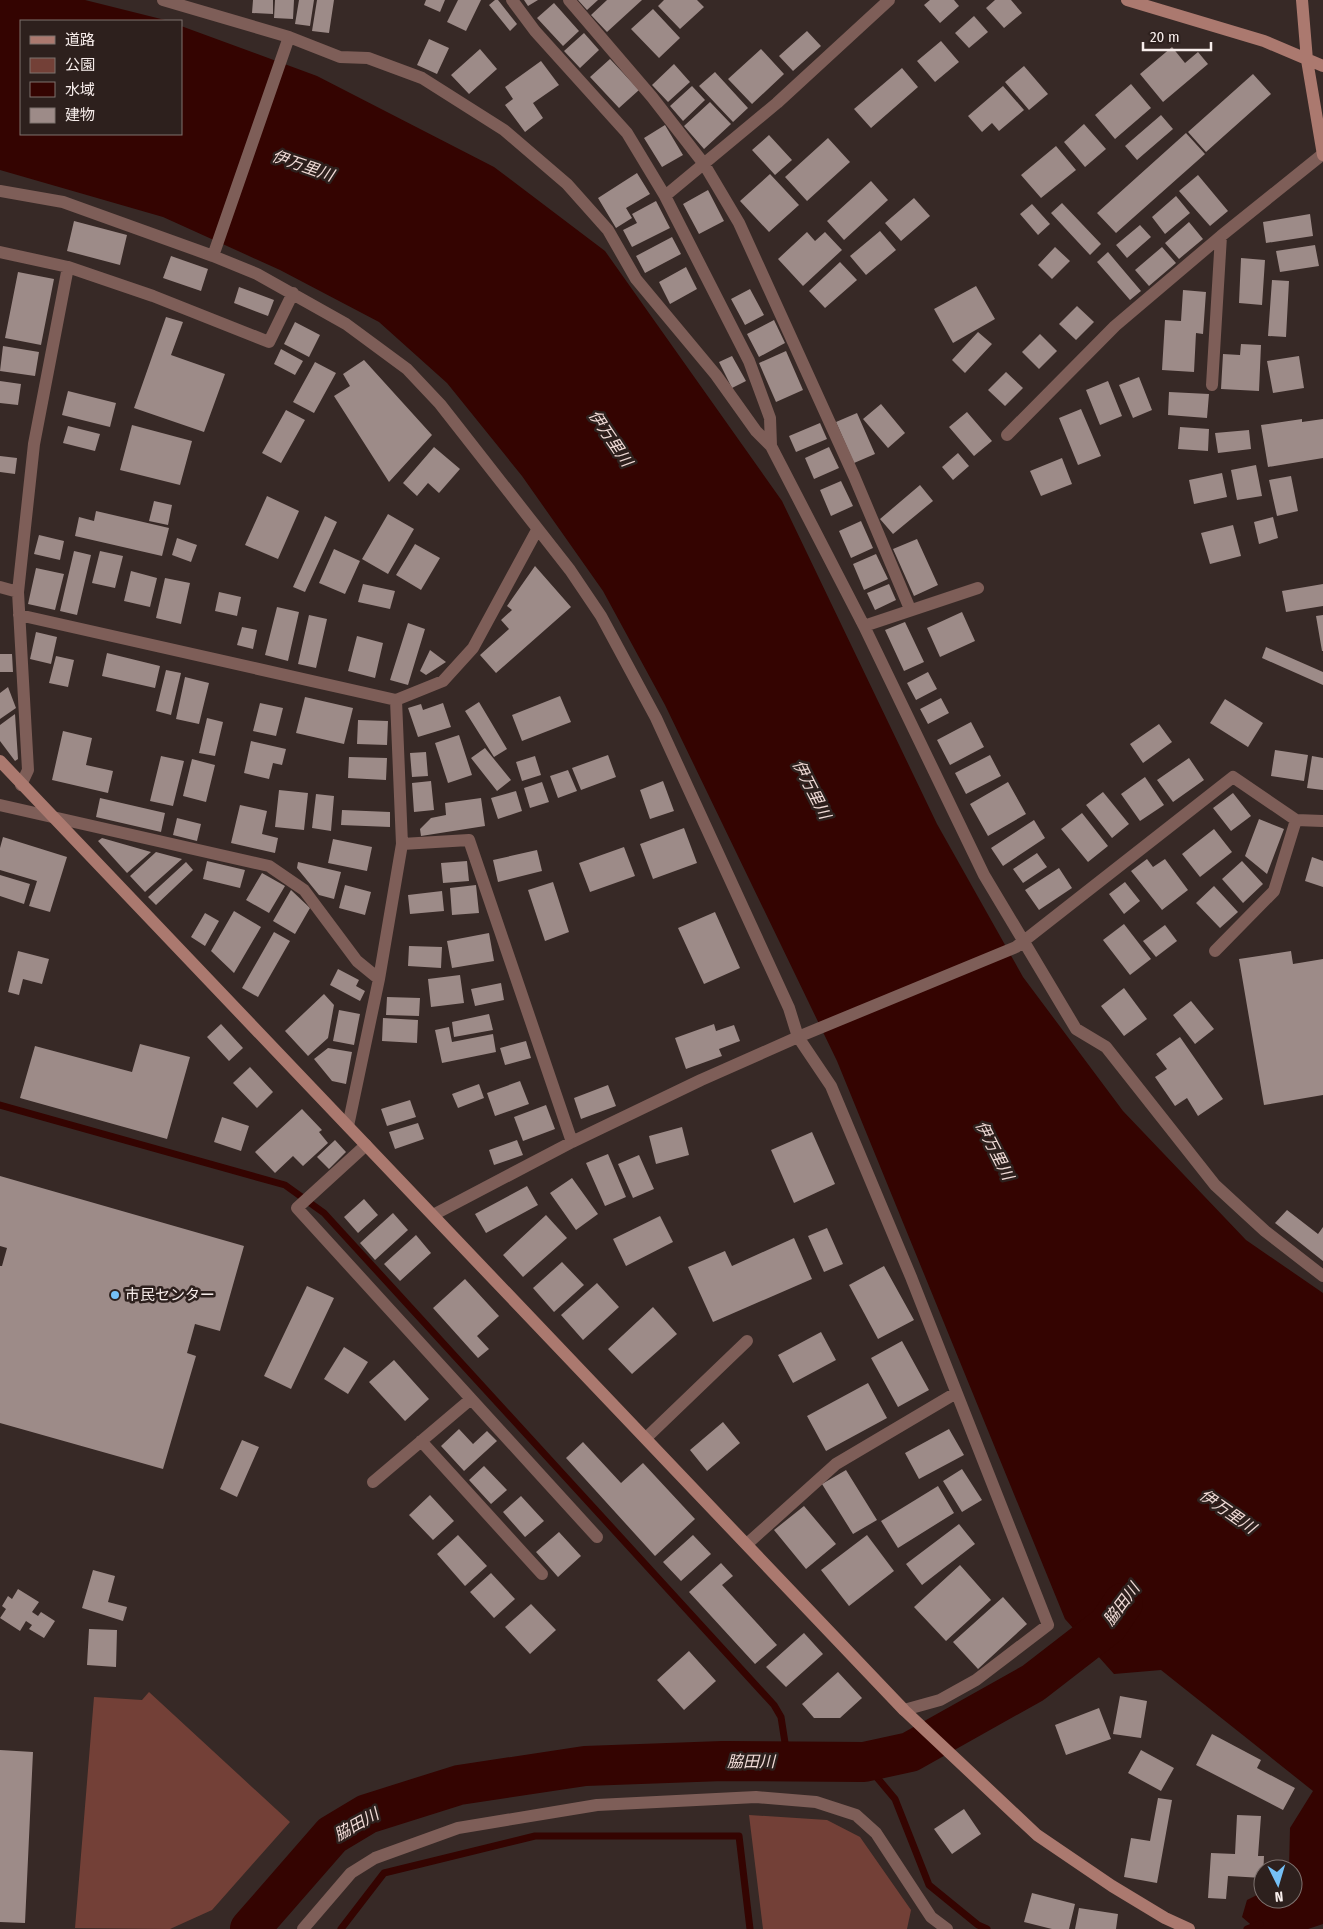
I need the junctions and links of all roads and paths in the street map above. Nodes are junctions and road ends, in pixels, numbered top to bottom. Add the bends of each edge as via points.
1 (163, 0) edge
2 (512, 0) edge
3 (569, 0) edge
4 (889, 0) edge
5 (1127, 0) edge
6 (1302, 0) edge
7 (182, 3) edge
8 (289, 37) junction
9 (1307, 60) junction
10 (1323, 66) edge
11 (1323, 154) edge
12 (704, 164) junction
13 (0, 191) edge
14 (665, 196) junction
15 (1221, 236) junction
16 (0, 252) edge
17 (213, 256) junction
18 (68, 268) junction
19 (293, 293) junction
20 (1212, 385) dead end
21 (1007, 435) dead end
22 (771, 446) junction
23 (537, 530) junction
24 (0, 587) edge
25 (978, 588) dead end
26 (18, 592) junction
27 (910, 610) junction
28 (18, 615) junction
29 (864, 626) junction
30 (396, 700) junction
31 (0, 761) edge
32 (21, 785) junction
33 (0, 805) edge
34 (49, 815) junction
35 (1296, 820) junction
36 (1323, 821) edge
37 (402, 844) junction
38 (1020, 943) junction
39 (1215, 951) dead end
40 (379, 979) junction
41 (798, 1037) junction
42 (348, 1126) junction
43 (572, 1142) junction
44 (366, 1145) junction
45 (433, 1215) junction
46 (1323, 1276) edge
47 (747, 1341) dead end
48 (956, 1393) junction
49 (471, 1399) junction
50 (646, 1438) junction
51 (421, 1441) junction
52 (373, 1482) dead end
53 (597, 1537) dead end
54 (746, 1544) junction
55 (542, 1574) dead end
56 (904, 1710) junction
57 (1164, 1923) edge
58 (303, 1929) edge
59 (947, 1929) edge
60 (1189, 1929) edge

1 - 7 street
2 - 14 street via 535,31 627,133
3 - 12 street
4 - 12 street via 777,104
5 - 9 street via 1264,41
6 - 9 street
7 - 8 street
8 - 17 street
8 - 22 street via 340,57 368,58 422,78 504,130 567,184 608,230 636,279 716,375 756,432
9 - 10 street
9 - 11 street
11 - 15 street
12 - 14 street
12 - 27 street via 739,223 850,467
13 - 17 street via 63,202
14 - 22 street via 750,361 770,418
15 - 20 street
15 - 21 street via 1115,326
16 - 18 street
17 - 19 street
18 - 19 street via 153,296 268,342
18 - 26 street via 34,444
19 - 23 street via 346,324 407,370 480,453
22 - 29 street
23 - 30 street via 473,648 443,681
23 - 41 street via 602,616 656,718 789,1008
24 - 26 street
25 - 27 street
26 - 28 street
27 - 29 street
28 - 30 street
28 - 32 street via 28,770
29 - 38 street
30 - 37 street
31 - 32 street
32 - 34 street
33 - 34 street
34 - 40 street via 269,866 304,890 357,961
34 - 42 street
35 - 36 street
35 - 38 street via 1233,777
35 - 39 street via 1274,890
37 - 40 street
37 - 43 street via 470,840
38 - 41 street
38 - 46 street via 1076,1029 1106,1048 1215,1185 1265,1231
40 - 42 street
41 - 43 street
41 - 48 street via 831,1086
42 - 44 street
43 - 45 street
44 - 45 street
44 - 49 street via 297,1208
45 - 50 street
47 - 50 street
48 - 54 street via 836,1464
48 - 56 street via 1048,1625 976,1680 940,1700
49 - 51 street
49 - 53 street
50 - 54 street
51 - 52 street
51 - 55 street
54 - 56 street
56 - 57 street via 1037,1835
57 - 60 street
58 - 59 street via 351,1873 375,1858 458,1828 598,1805 756,1797 816,1802 856,1815 876,1833 931,1917

